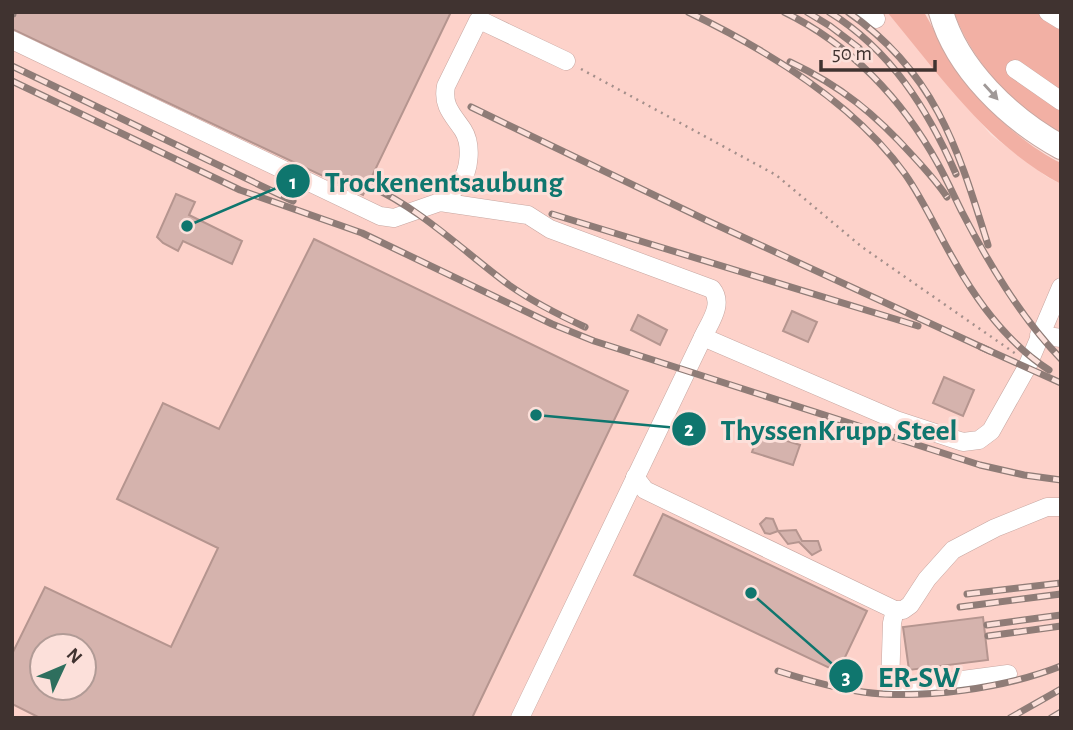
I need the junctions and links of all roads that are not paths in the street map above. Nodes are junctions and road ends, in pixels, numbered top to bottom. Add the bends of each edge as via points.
1 (1048, 12) edge
2 (941, 13) edge
3 (1061, 20) edge
4 (12, 40) edge
5 (566, 61) road end
6 (1015, 69) dead end
7 (1061, 101) edge
8 (1061, 147) edge
9 (440, 202) junction
10 (1061, 287) edge
11 (1039, 335) junction
12 (703, 337) junction
13 (1061, 338) edge
14 (635, 477) junction
15 (1061, 507) edge
16 (895, 610) junction
17 (1008, 674) dead end
18 (520, 718) edge

1 - 3 lane
2 -> 8 highway via 974,73 1017,117
4 - 9 lane via 380,216 394,218
5 - 9 lane via 478,21 444,95 466,133 469,150 461,183
6 - 7 lane
9 - 12 lane via 528,215 550,229 712,289 718,301
10 - 11 lane
11 - 12 lane via 991,431 979,440 963,442 896,420
11 - 13 lane
12 - 14 lane
14 - 16 lane via 645,491
14 - 18 lane
15 - 16 lane via 1047,507 953,550 910,605
16 - 17 lane via 890,686

